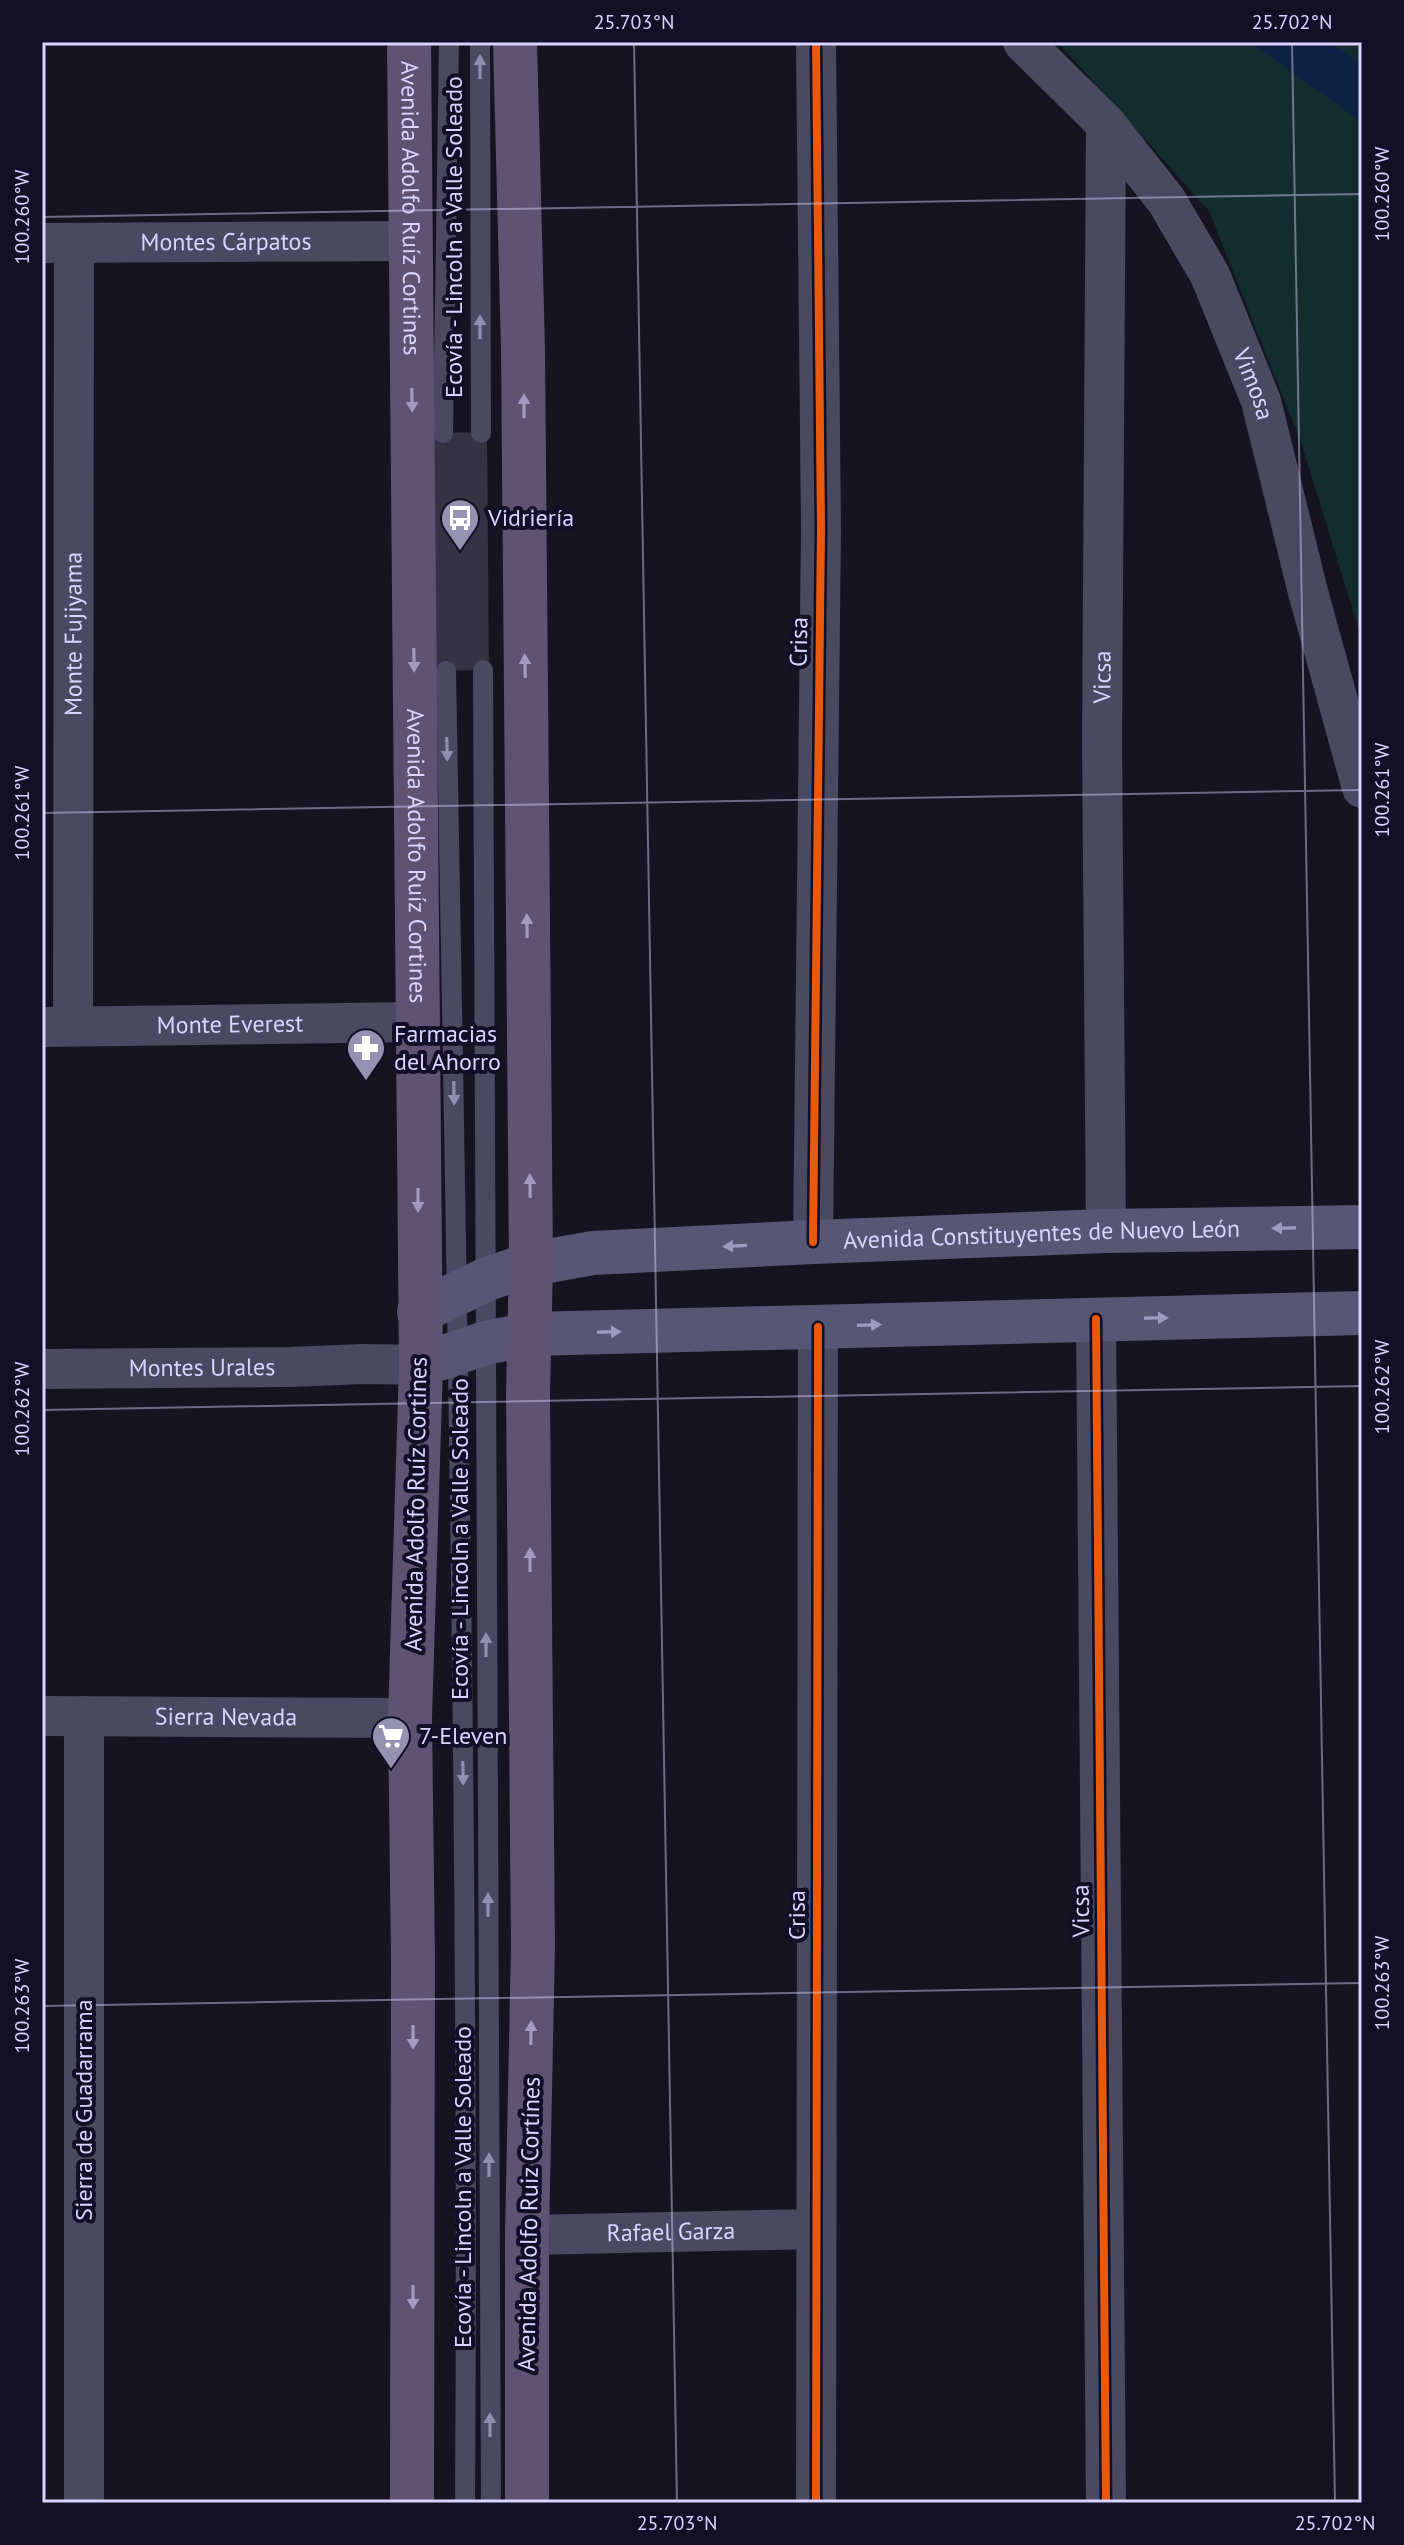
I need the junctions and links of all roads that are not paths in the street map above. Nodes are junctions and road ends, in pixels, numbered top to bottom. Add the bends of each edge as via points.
1 (409, 42) edge
2 (449, 42) edge
3 (480, 42) edge
4 (515, 42) edge
5 (816, 42) edge
6 (1023, 42) edge
7 (1106, 124) junction
8 (410, 241) junction
9 (58, 243) edge
10 (443, 433) dead end
11 (481, 433) dead end
12 (483, 670) dead end
13 (446, 671) dead end
14 (1362, 788) edge
15 (417, 1022) junction
16 (57, 1026) edge
17 (1362, 1227) edge
18 (1106, 1231) junction
19 (813, 1242) junction
20 (531, 1264) junction
21 (454, 1296) junction
22 (1362, 1313) edge
23 (1096, 1319) junction
24 (818, 1327) junction
25 (531, 1334) junction
26 (455, 1354) junction
27 (363, 1364) junction
28 (42, 1369) edge
29 (42, 1716) edge
30 (84, 1716) junction
31 (410, 1718) junction
32 (816, 2229) junction
33 (527, 2235) junction
34 (84, 2503) edge
35 (412, 2503) edge
36 (465, 2503) edge
37 (491, 2503) edge
38 (527, 2503) edge
39 (816, 2503) edge
40 (1106, 2503) edge

1 - 8 main road, Avenida Adolfo Ruíz Cortines
2 - 10 lane
11 -> 3 lane, Ecovía - Lincoln a Valle Soleado
20 -> 4 main road
5 - 19 street, Crisa via 821,529
6 - 7 street, Vimosa
7 - 14 street, Vimosa via 1166,200 1210,275 1261,401
7 - 18 street, Vicsa
8 - 9 street, Montes Cárpatos
8 -> 15 main road, Avenida Adolfo Ruíz Cortines
9 - 16 street, Monte Fujiyama
12 - 21 lane, Ecovía - Lincoln a Valle Soleado
13 -> 21 lane
15 - 16 street, Monte Everest
15 -> 21 main road, Avenida Adolfo Ruíz Cortines
17 -> 18 main road, Avenida Constituyentes de Nuevo León
18 - 19 main road, Avenida Constituyentes de Nuevo León
19 -> 20 main road, Avenida Constituyentes de Nuevo León via 593,1253
20 - 21 main road, Avenida Constituyentes de Nuevo León
20 - 25 main road
21 - 26 main road, Avenida Adolfo Ruíz Cortines
21 - 26 lane, Ecovía - Lincoln a Valle Soleado
21 - 27 street
23 -> 22 main road
24 -> 23 main road
23 - 40 street, Vicsa
25 -> 24 main road
24 - 32 street, Crisa
25 - 26 main road
33 -> 25 main road, Avenida Adolfo Ruiz Cortínes via 533,1946
26 - 27 street, Montes Urales
26 - 31 main road, Avenida Adolfo Ruíz Cortines
26 -> 36 lane via 467,2124
37 -> 26 lane, Ecovía - Lincoln a Valle Soleado
27 - 28 street, Montes Urales
29 - 30 street, Sierra Nevada
30 - 31 street, Sierra Nevada
30 - 34 street, Sierra de Guadarrama
31 -> 35 main road, Avenida Adolfo Ruíz Cortines
32 - 33 street, Rafael Garza
32 - 39 street, Crisa
33 - 38 main road, Avenida Adolfo Ruiz Cortínes

